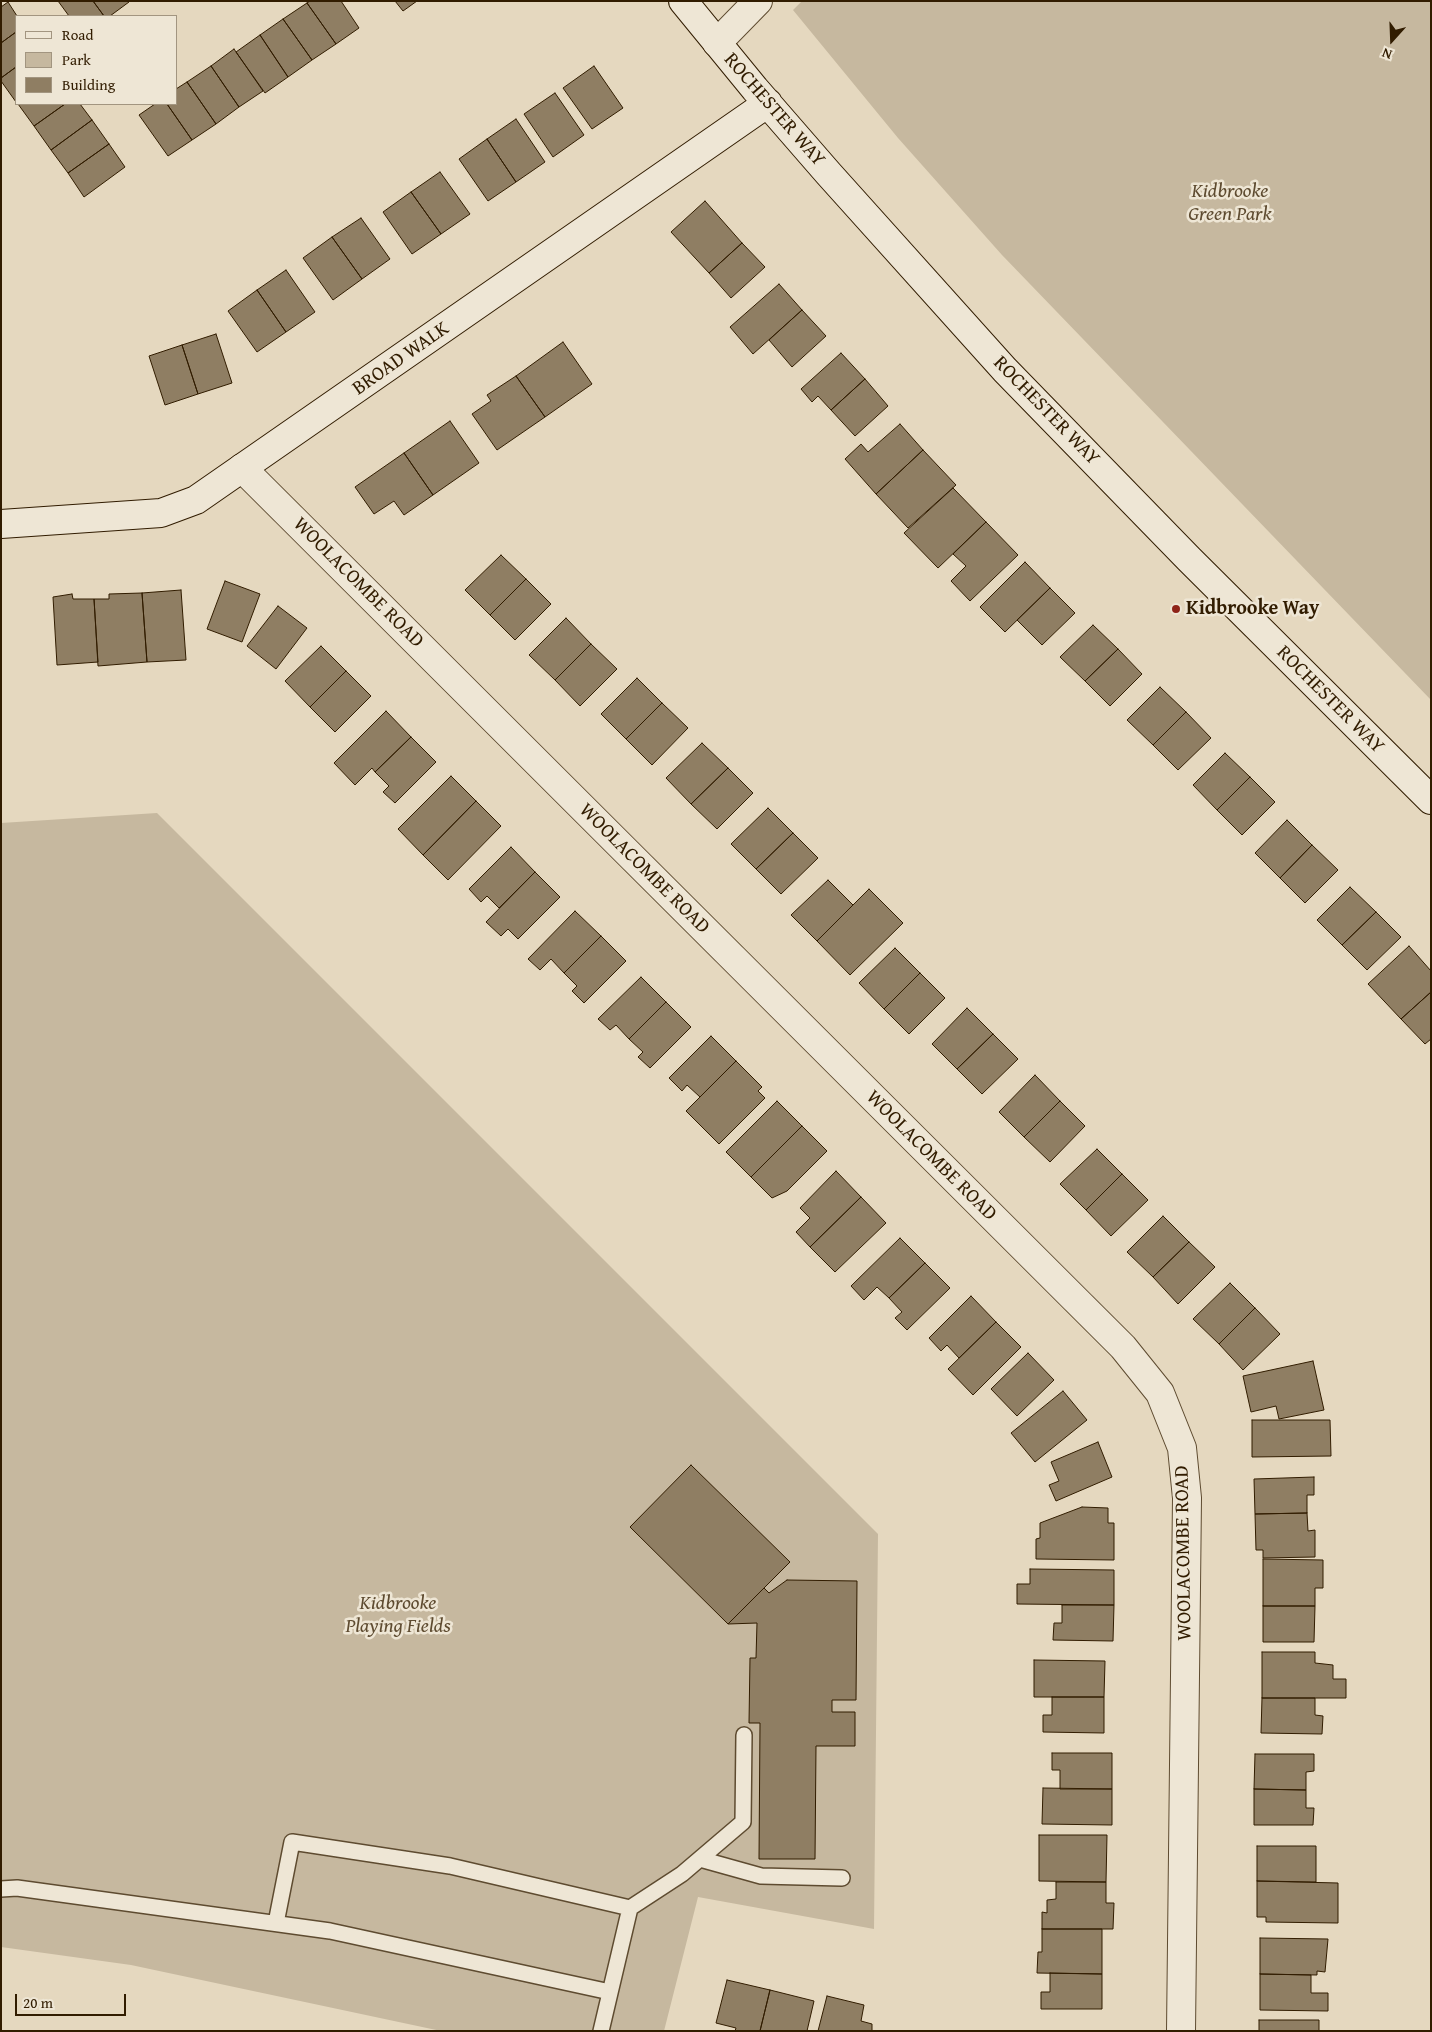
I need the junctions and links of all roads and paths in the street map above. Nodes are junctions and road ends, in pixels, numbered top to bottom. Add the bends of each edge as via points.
1 (683, 1) edge
2 (758, 1) edge
3 (717, 43) junction
4 (768, 103) junction
5 (242, 468) junction
6 (1, 524) edge
7 (1431, 800) edge
8 (744, 1735) dead end
9 (700, 1859) junction
10 (842, 1878) dead end
11 (1, 1889) edge
12 (630, 1908) junction
13 (276, 1923) junction
14 (610, 1992) junction
15 (601, 2031) edge
16 (1181, 2031) edge

1 - 3 street, ROCHESTER WAY
2 - 3 street
3 - 4 street, ROCHESTER WAY
4 - 5 street, BROAD WALK
4 - 7 street, ROCHESTER WAY via 1005,370
5 - 6 street, BROAD WALK via 196,500 161,513
5 - 16 street, WOOLACOMBE ROAD via 1123,1347 1160,1393 1182,1448 1187,1498
8 - 9 lane via 743,1822
9 - 10 lane via 760,1876
9 - 12 lane
11 - 13 lane via 17,1888
12 - 13 lane via 450,1866 292,1842
12 - 14 lane
13 - 14 lane via 330,1931
14 - 15 lane

